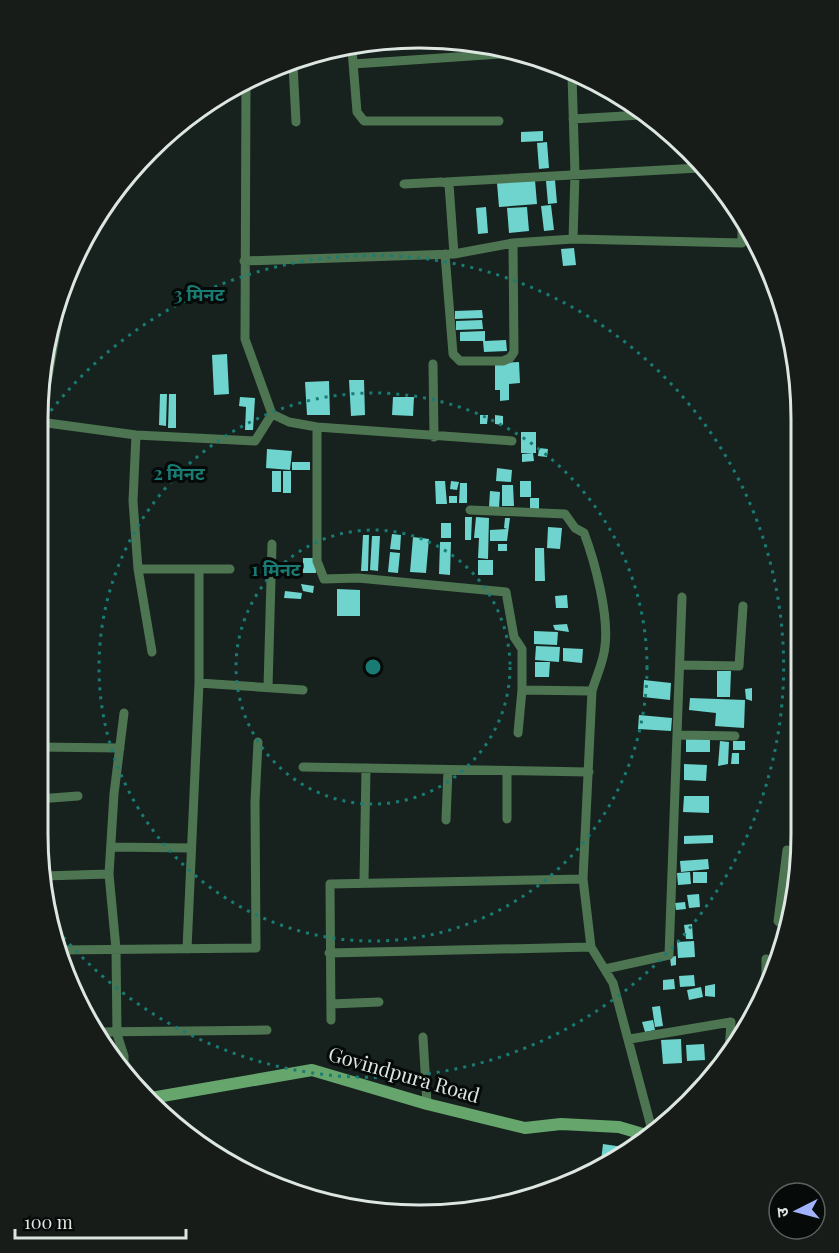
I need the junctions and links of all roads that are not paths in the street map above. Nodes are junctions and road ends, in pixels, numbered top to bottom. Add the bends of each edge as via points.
1 (352, 54) edge
2 (490, 55) edge
3 (353, 64) junction
4 (293, 70) edge
5 (572, 81) edge
6 (246, 91) edge
7 (632, 116) edge
8 (573, 119) junction
9 (499, 121) dead end
10 (296, 122) dead end
11 (693, 168) edge
12 (575, 174) junction
13 (446, 182) junction
14 (405, 184) dead end
15 (742, 236) edge
16 (573, 239) junction
17 (513, 243) junction
18 (449, 254) junction
19 (244, 261) junction
20 (433, 364) dead end
21 (272, 414) junction
22 (48, 423) edge
23 (317, 427) junction
24 (136, 435) junction
25 (434, 437) junction
26 (513, 441) dead end
27 (470, 510) dead end
28 (272, 544) dead end
29 (138, 569) junction
30 (230, 569) dead end
31 (199, 570) junction
32 (682, 597) dead end
33 (743, 606) dead end
34 (152, 652) dead end
35 (681, 665) junction
36 (199, 683) junction
37 (268, 687) junction
38 (303, 690) dead end
39 (522, 690) junction
40 (592, 691) junction
41 (124, 713) dead end
42 (518, 732) dead end
43 (678, 735) junction
44 (735, 736) dead end
45 (258, 742) dead end
46 (48, 747) edge
47 (120, 748) junction
48 (303, 768) dead end
49 (366, 768) junction
50 (448, 770) junction
51 (507, 772) junction
52 (588, 772) junction
53 (78, 796) dead end
54 (48, 798) edge
55 (507, 819) dead end
56 (446, 820) dead end
57 (111, 847) junction
58 (190, 848) junction
59 (787, 850) dead end
60 (109, 874) junction
61 (50, 876) edge
62 (583, 879) junction
63 (364, 882) junction
64 (780, 922) edge
65 (591, 946) junction
66 (116, 949) junction
67 (187, 949) junction
68 (67, 950) edge
69 (329, 953) junction
70 (766, 959) dead end
71 (766, 967) edge
72 (605, 969) junction
73 (379, 1002) dead end
74 (331, 1004) junction
75 (331, 1020) dead end
76 (267, 1030) dead end
77 (107, 1033) edge
78 (117, 1034) junction
79 (423, 1037) dead end
80 (729, 1038) edge
81 (630, 1039) junction
82 (121, 1054) edge
83 (158, 1097) edge
84 (427, 1104) junction
85 (650, 1124) edge
86 (639, 1133) edge

1 - 3 street
2 - 3 street
3 - 9 street via 357,112 364,121
4 - 10 street
5 - 8 street
6 - 19 street
7 - 8 street
8 - 12 street
11 - 12 street
12 - 13 street
12 - 16 street
13 - 14 street
13 - 18 street via 450,188
15 - 16 street via 742,243
16 - 17 street
17 - 18 street
17 - 18 street via 514,352 503,361 460,361 453,354
18 - 19 street
19 - 21 street via 245,339
20 - 25 street
21 - 23 street
21 - 24 street via 255,441
22 - 24 street
23 - 25 street
23 - 39 street via 317,561 324,579 358,578 506,592 514,637 522,649
24 - 29 street via 133,501
25 - 26 street
27 - 40 street via 565,514 574,528 584,533 596,569 605,646
28 - 37 street
29 - 31 street
29 - 34 street
30 - 31 street
31 - 36 street
32 - 35 street
33 - 35 street via 739,666
35 - 43 street
36 - 37 street
36 - 58 street
37 - 38 street
39 - 40 street
39 - 42 street
40 - 52 street
41 - 47 street
43 - 44 street
43 - 72 street via 669,955
45 - 67 street via 256,948
46 - 47 street
47 - 57 street
48 - 49 street
49 - 50 street
49 - 63 street
50 - 51 street
50 - 56 street
51 - 52 street
51 - 55 street
52 - 62 street
53 - 54 street
57 - 58 street
57 - 60 street
58 - 67 street
59 - 64 street
60 - 61 street
60 - 66 street
62 - 63 street
62 - 65 street
63 - 69 street via 330,884
65 - 69 street
65 - 72 street
66 - 67 street
66 - 68 street
66 - 78 street
69 - 74 street
70 - 71 street
72 - 81 street
73 - 74 street
74 - 75 street
76 - 78 street
77 - 78 street
78 - 82 street
79 - 84 street
80 - 81 street via 730,1022
81 - 85 street
83 - 84 street, Govindpura Road via 312,1070
84 - 86 street, Govindpura Road via 525,1128 561,1124 619,1127

